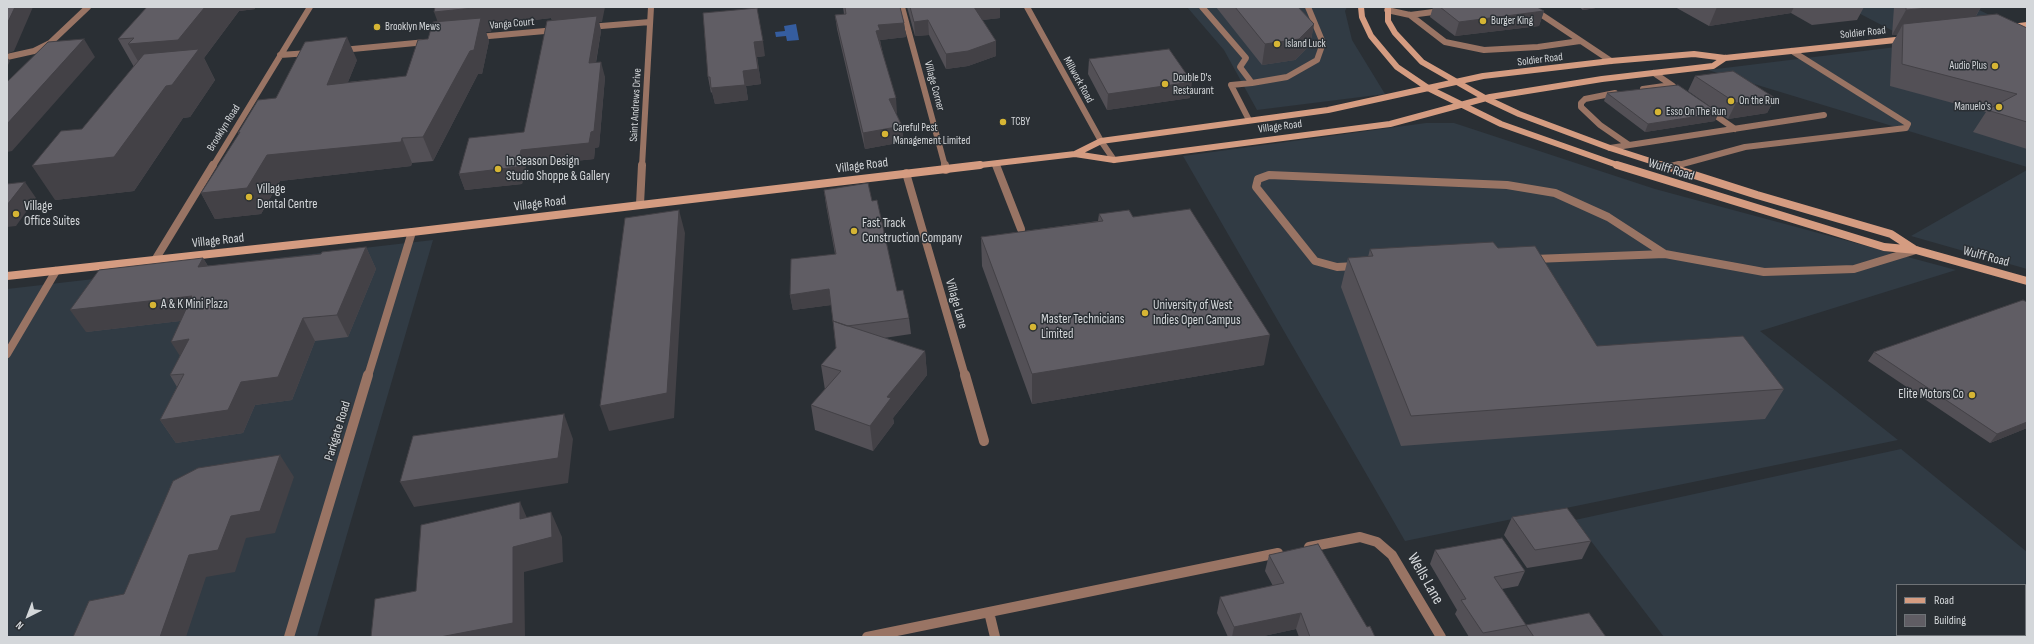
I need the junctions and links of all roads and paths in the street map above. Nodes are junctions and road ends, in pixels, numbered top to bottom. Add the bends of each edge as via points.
1 (88, 7) edge
2 (310, 7) edge
3 (651, 7) edge
4 (902, 7) edge
5 (1027, 7) edge
6 (1202, 7) edge
7 (1308, 7) edge
8 (1361, 7) edge
9 (1530, 7) edge
10 (1387, 8) edge
11 (1449, 10) edge
12 (1410, 15) junction
13 (650, 22) junction
14 (2027, 25) edge
15 (583, 28) edge
16 (2004, 28) edge
17 (567, 29) edge
18 (471, 38) edge
19 (1909, 38) edge
20 (1580, 41) junction
21 (431, 42) edge
22 (336, 50) edge
23 (1792, 51) junction
24 (320, 52) edge
25 (280, 55) junction
26 (7, 57) edge
27 (1725, 58) junction
28 (1611, 61) junction
29 (1654, 73) junction
30 (1454, 81) junction
31 (1252, 83) junction
32 (1671, 85) junction
33 (1428, 88) junction
34 (1678, 89) edge
35 (1634, 90) edge
36 (1619, 92) edge
37 (1485, 98) junction
38 (1460, 105) junction
39 (1703, 107) edge
40 (1824, 115) dead end
41 (1249, 120) junction
42 (1735, 129) junction
43 (1100, 141) junction
44 (1629, 145) junction
45 (1610, 148) junction
46 (1075, 154) junction
47 (1114, 160) junction
48 (996, 164) junction
49 (1671, 167) junction
50 (946, 170) junction
51 (906, 173) junction
52 (640, 204) junction
53 (1021, 229) dead end
54 (412, 232) junction
55 (1916, 250) junction
56 (1665, 254) junction
57 (155, 260) junction
58 (1525, 260) edge
59 (1360, 266) edge
60 (56, 271) junction
61 (7, 276) edge
62 (2027, 281) edge
63 (7, 354) edge
64 (984, 441) dead end
65 (989, 612) junction
66 (289, 637) edge
67 (866, 637) edge
68 (995, 637) edge
69 (1441, 637) edge

1 - 26 street via 50,43 34,51
2 - 25 street, Brooklyn Road
3 - 13 street, Saint Andrews Drive
4 - 50 street, Village Corner
5 - 43 street, Millwork Road
6 - 31 street via 1246,58 1240,68
7 - 31 street via 1323,43 1317,60 1287,78
8 - 33 main road, Wulff Road via 1362,17 1371,36 1387,57 1402,71
9 - 20 street
10 - 12 street
10 - 30 main road, Wulff Road via 1388,21 1412,53
11 - 12 street
12 - 20 street via 1445,42 1484,50 1538,47
13 - 15 street
13 - 52 street, Saint Andrews Drive
14 - 16 main road
17 - 18 street, Vanga Court
19 - 23 main road, Soldier Road
20 - 28 street
21 - 22 street
23 - 27 main road, Soldier Road
23 - 49 street via 1908,124 1906,128 1745,147
24 - 25 street
25 - 57 street, Brooklyn Road
27 - 28 main road, Soldier Road via 1694,54
27 - 29 main road, Soldier Road via 1713,66
28 - 30 main road, Soldier Road
29 - 32 street
29 - 37 main road, Soldier Road
30 - 33 main road, Village Road
30 - 37 main road, Wulff Road
31 - 41 street via 1231,86
32 - 34 street
32 - 35 street
33 - 38 main road, Wulff Road
33 - 41 main road, Village Road via 1328,110
36 - 44 street via 1585,99 1581,103 1600,125
37 - 38 main road, Village Road
37 - 45 main road, Wulff Road via 1532,120
38 - 47 main road, Village Road via 1390,124
38 - 55 main road, Wulff Road via 1541,140 1611,164 1884,247
39 - 42 street
40 - 42 street
41 - 43 main road, Village Road
42 - 44 street
43 - 46 main road, Village Road
43 - 47 street, Millwork Road
44 - 45 street
45 - 49 main road, Wulff Road
46 - 47 main road, Village Road
46 - 48 main road, Village Road
48 - 50 main road, Village Road
48 - 53 street
49 - 55 main road, Wulff Road via 1891,234
50 - 51 main road, Village Road
51 - 52 main road, Village Road
51 - 64 street, Village Lane
52 - 54 main road, Village Road
54 - 57 main road, Village Road
54 - 66 street, Parkgate Road
55 - 56 street via 1854,269 1764,272
55 - 62 main road, Wulff Road
56 - 58 street
56 - 59 street via 1608,217 1555,193 1507,185 1269,175 1258,179 1256,187 1316,261 1337,267
57 - 60 main road, Village Road
60 - 61 main road, Village Road
60 - 63 street
65 - 67 street
65 - 68 street
65 - 69 street, Wells Lane via 1360,537 1377,542 1392,555

